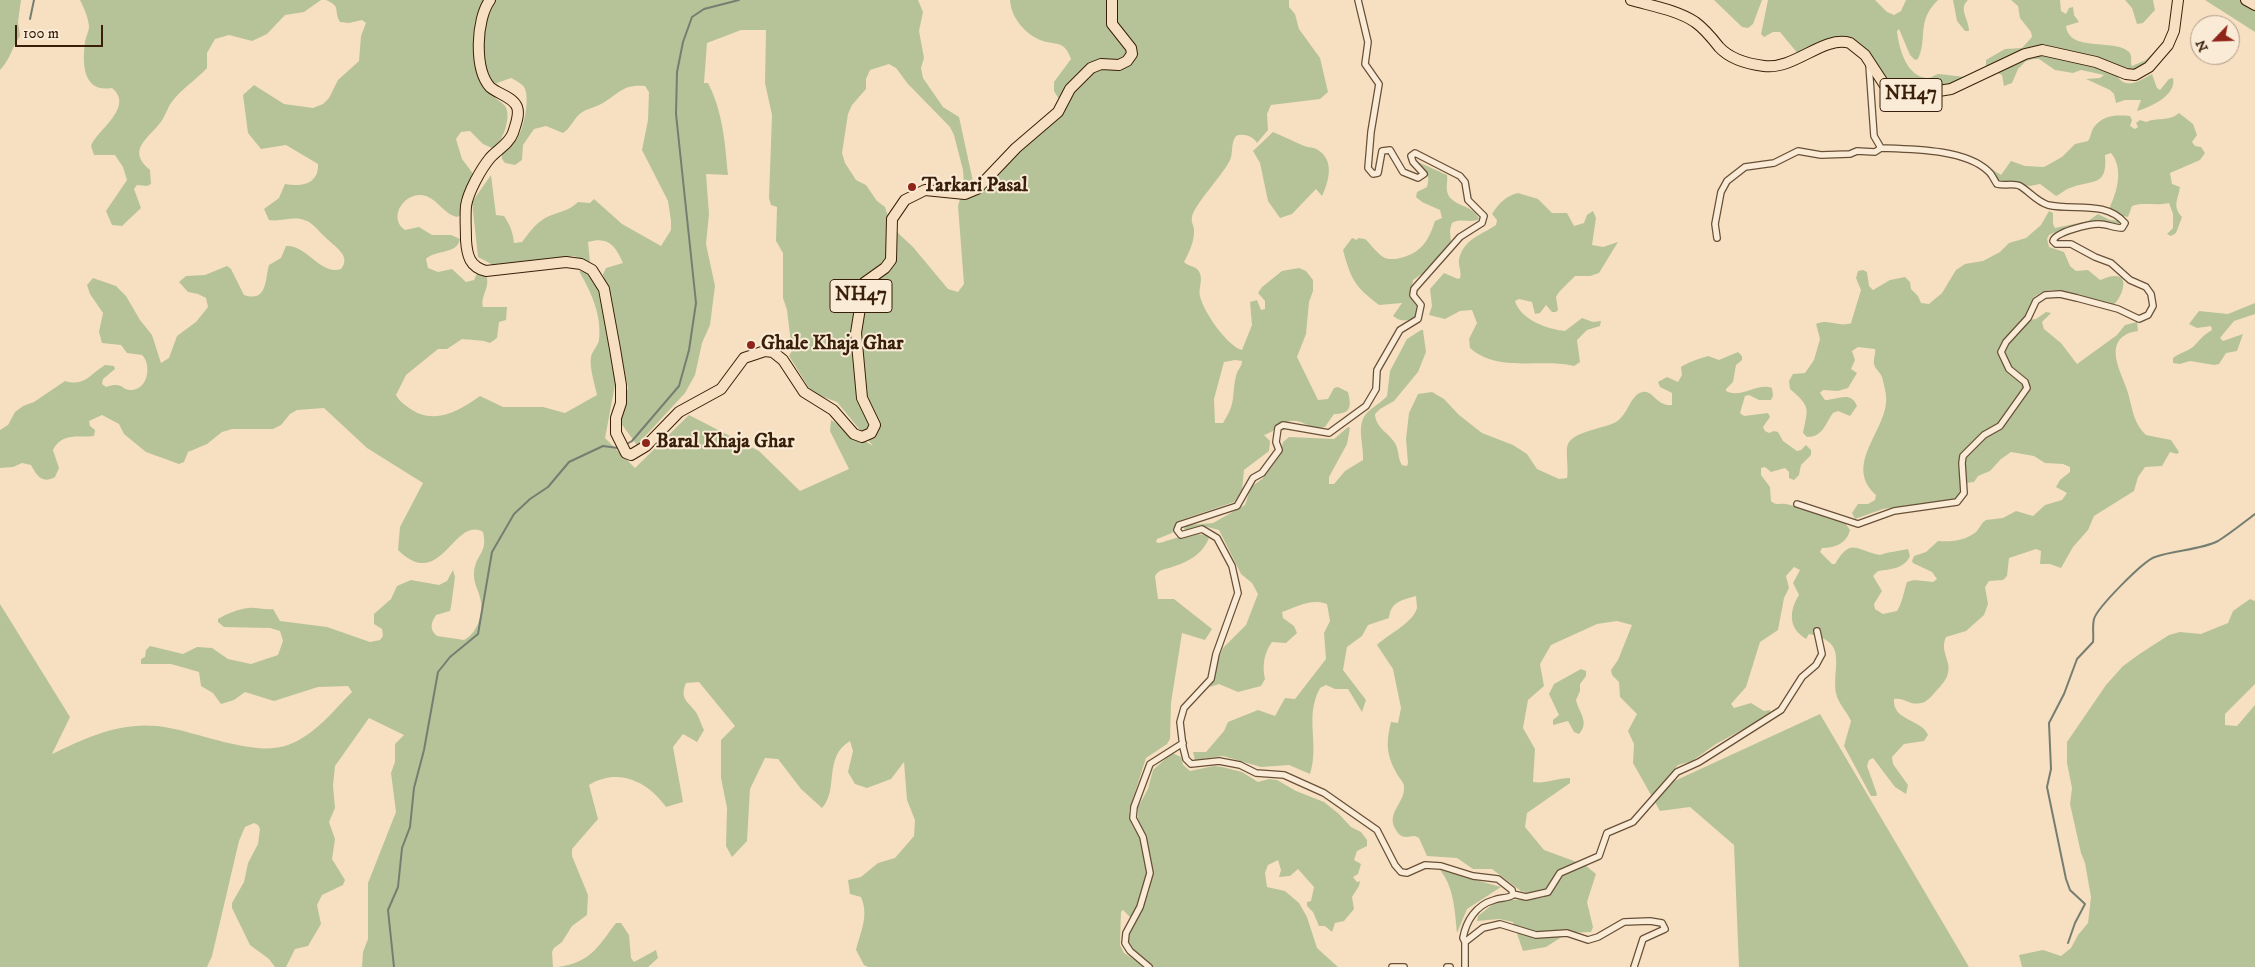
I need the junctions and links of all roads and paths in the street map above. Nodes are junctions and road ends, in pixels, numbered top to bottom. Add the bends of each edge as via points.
1 (490, 0) edge
2 (1112, 0) edge
3 (1358, 0) edge
4 (1631, 0) edge
5 (2178, 0) edge
6 (2246, 0) edge
7 (2255, 5) edge
8 (1871, 62) junction
9 (1881, 148) junction
10 (1717, 238) dead end
11 (1797, 504) dead end
12 (1817, 631) dead end
13 (1182, 743) junction
14 (1513, 894) junction
15 (1465, 942) junction
16 (1149, 967) edge
17 (1392, 967) edge
18 (1404, 967) edge
19 (1465, 967) edge
20 (1634, 967) edge

1 - 2 highway, NH47 via 480,21 484,79 512,101 518,114 512,136 488,161 470,194 466,205 466,250 472,264 486,271 566,262 592,270 604,289 621,385 621,403 615,426 619,442 631,455 641,450 679,412 720,389 744,358 768,350 783,360 804,392 833,410 854,434 871,433 875,425 862,398 856,324 864,282 891,260 890,229 896,210 909,197 924,190 965,194 977,189 1016,148 1058,112 1070,89 1091,68 1127,61 1132,54 1131,48 1112,24
3 - 13 street via 1368,42 1365,64 1379,84 1368,168 1373,174 1378,172 1382,151 1390,150 1403,172 1418,178 1424,174 1413,162 1411,156 1415,153 1460,176 1465,182 1468,200 1484,216 1482,223 1460,237 1414,289 1413,295 1421,305 1418,319 1400,330 1377,370 1376,389 1366,406 1329,433 1283,425 1278,428 1276,442 1280,450 1262,473 1253,478 1237,506 1179,525 1177,530 1181,535 1202,529 1217,538 1232,566 1238,593 1216,654 1211,679 1184,708 1180,722
4 - 8 highway, NH47 via 1689,18 1726,53 1751,64 1782,65 1841,41 1854,45
5 - 8 highway, NH47 via 2174,31 2168,45 2149,67 2135,75 2042,50 2025,54 1951,90 1899,95 1884,84
6 - 7 highway
8 - 9 street via 1874,136
9 - 10 street via 1875,152 1850,154 1798,151 1774,163 1745,167 1727,181 1721,192 1714,224
9 - 11 street via 1948,154 1980,165 1997,184 2018,186 2046,204 2096,207 2122,220 2125,224 2121,228 2092,225 2058,235 2052,241 2071,244 2114,264 2130,280 2148,288 2153,306 2148,316 2139,319 2118,309 2067,295 2047,294 2037,300 2028,318 2001,352 2009,369 2025,382 2027,388 2000,426 1984,435 1964,456 1964,493 1957,502 1894,511 1858,524
12 - 14 street via 1821,657 1802,677 1781,710 1699,762 1677,772 1633,822 1607,833 1599,856 1560,873 1548,892 1526,897
13 - 14 street via 1185,756 1192,764 1220,760 1256,773 1281,774 1324,793 1376,830 1401,872 1407,873 1425,865 1445,866 1473,876 1498,879 1511,888
13 - 16 street via 1150,764 1133,812 1133,820 1143,837 1150,873 1125,943
14 - 15 street via 1491,900 1476,911 1464,931
15 - 19 street
15 - 20 street via 1484,928 1500,924 1536,935 1567,933 1588,940 1624,922 1664,924 1664,929 1643,939
17 - 18 street

